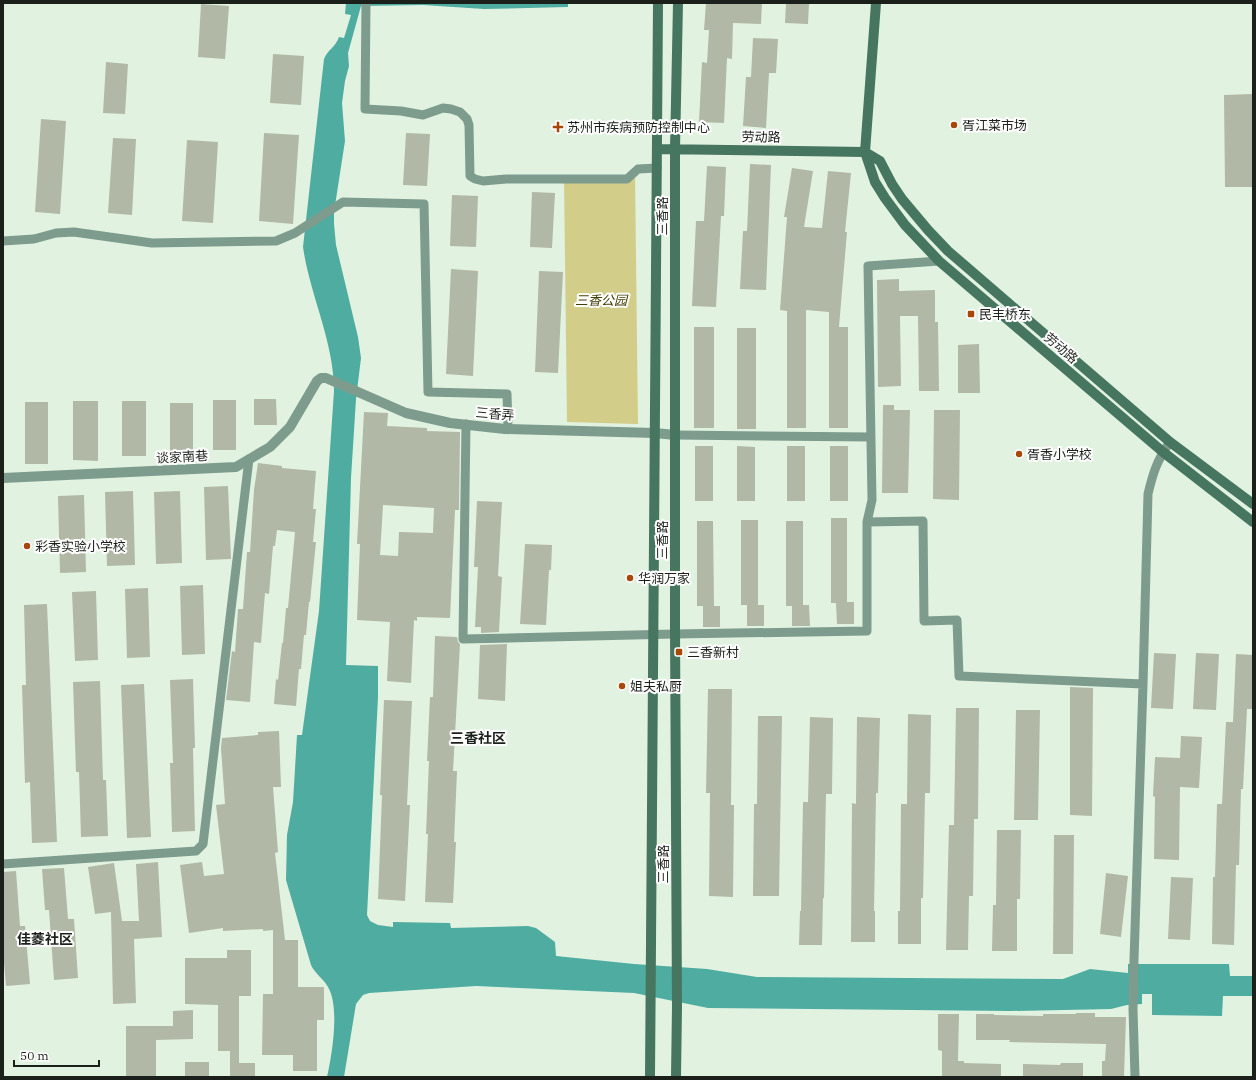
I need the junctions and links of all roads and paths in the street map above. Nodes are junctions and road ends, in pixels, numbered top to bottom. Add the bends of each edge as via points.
1 (658, 3) edge
2 (678, 3) edge
3 (876, 3) edge
4 (366, 5) edge
5 (675, 149) junction
6 (657, 150) junction
7 (865, 152) junction
8 (657, 168) junction
9 (3, 241) edge
10 (939, 261) junction
11 (324, 378) joint
12 (466, 424) junction
13 (508, 429) junction
14 (655, 433) junction
15 (675, 435) junction
16 (871, 437) junction
17 (1170, 442) junction
18 (1163, 452) junction
19 (249, 459) junction
20 (3, 478) edge
21 (1253, 504) edge
22 (867, 522) junction
23 (1253, 522) edge
24 (675, 634) junction
25 (654, 635) junction
26 (1143, 684) junction
27 (3, 864) edge
28 (650, 1077) edge
29 (676, 1077) edge
30 (1135, 1077) edge

1 - 6 main road, 三香路
2 - 5 main road, 三香路
3 - 7 main road, 劳动路
4 - 8 street via 365,109 423,115 443,108 460,112 469,125 470,176 475,180 626,179 638,169
5 - 6 main road, 劳动路
5 - 7 main road, 劳动路
5 - 15 main road, 三香路
6 - 8 main road, 三香路
7 - 10 main road, 劳动路 via 871,172 885,198 905,225
7 - 17 main road, 劳动路 via 880,161 899,195 948,251
8 - 14 main road, 三香路
9 - 13 street via 74,232 152,243 276,241 295,233 343,202 424,204 428,392 507,394
10 - 16 street via 868,266
10 - 18 main road, 劳动路
11 - 12 street, 三香弄 via 406,413
11 - 19 street, 谈家南巷 via 317,381 290,427 270,447
12 - 13 street, 三香弄
12 - 25 street via 463,639
13 - 14 street, 三香弄
14 - 15 street, 三香弄
14 - 25 main road, 三香路
15 - 16 street
15 - 24 main road, 三香路
16 - 22 street via 872,500
17 - 18 street
17 - 21 main road, 劳动路
18 - 23 main road, 劳动路
18 - 26 street via 1154,470 1148,494
19 - 20 street, 谈家南巷 via 236,467
19 - 27 street via 203,844 196,851
22 - 24 street via 867,631
22 - 26 street via 923,521 924,620 957,620 959,676
24 - 25 street
24 - 29 main road, 三香路
25 - 28 main road, 三香路
26 - 30 street via 1133,1009

